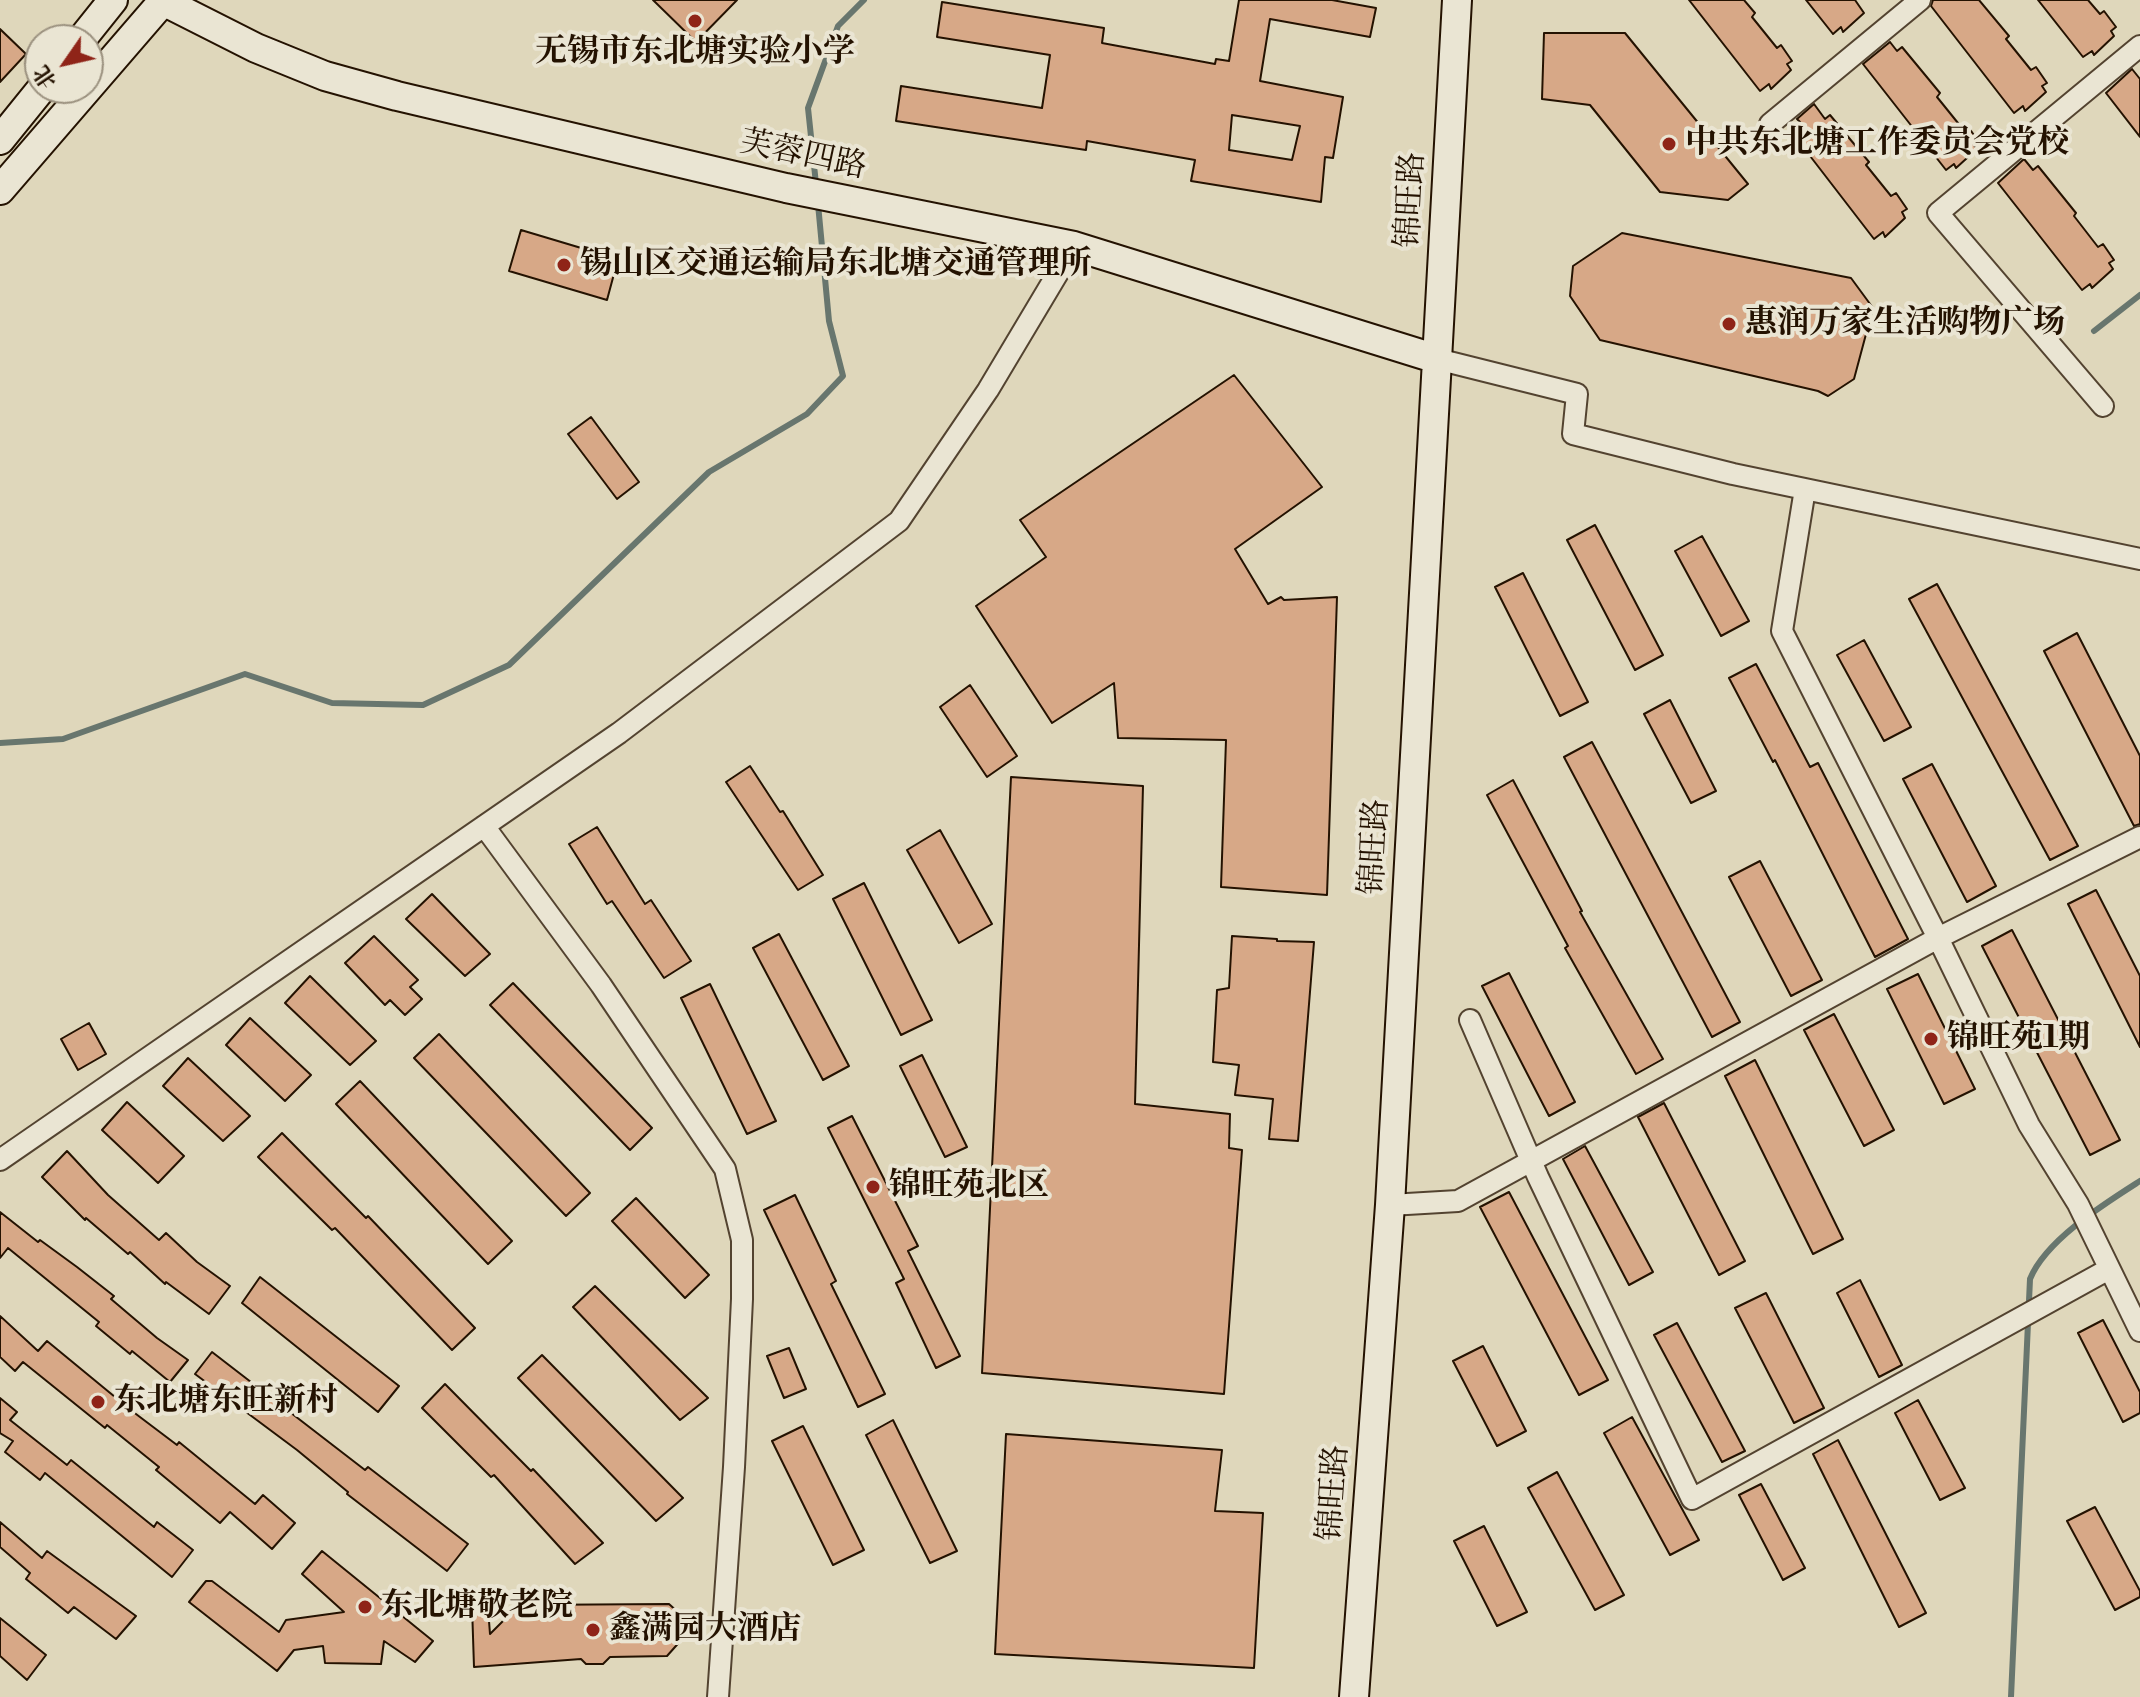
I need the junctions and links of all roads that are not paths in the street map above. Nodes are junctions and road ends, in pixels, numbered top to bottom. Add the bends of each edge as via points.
1 (113, 0) edge
2 (163, 0) edge
3 (1457, 0) edge
4 (1920, 0) edge
5 (94, 24) edge
6 (2140, 46) edge
7 (29, 104) edge
8 (1770, 124) dead end
9 (0, 140) edge
10 (0, 190) edge
11 (1074, 246) junction
12 (1437, 359) junction
13 (2103, 406) dead end
14 (1805, 489) junction
15 (2140, 559) edge
16 (484, 826) junction
17 (2140, 837) edge
18 (1938, 938) junction
19 (1470, 1020) dead end
20 (0, 1160) edge
21 (1531, 1161) junction
22 (1390, 1205) junction
23 (2109, 1269) junction
24 (2140, 1331) edge
25 (718, 1697) edge
26 (1354, 1697) edge

1 - 5 street
2 - 10 street
2 - 11 street, 芙蓉四路 via 256,48 325,76 397,96 786,188
3 - 12 street, 锦旺路
4 - 8 street
6 - 13 street via 1938,213
7 - 9 street
11 - 12 street, 芙蓉四路
11 - 16 street via 988,390 899,521 619,733
12 - 14 street via 1577,394 1573,434
12 - 22 street, 锦旺路
14 - 15 street
14 - 18 street via 1782,631
16 - 20 street
16 - 25 street via 601,985 725,1169 742,1240 742,1299
17 - 18 street
18 - 21 street
18 - 23 street via 2029,1125 2078,1204
19 - 21 street
21 - 22 street via 1458,1201
21 - 23 street via 1692,1499
22 - 26 street, 锦旺路
23 - 24 street

